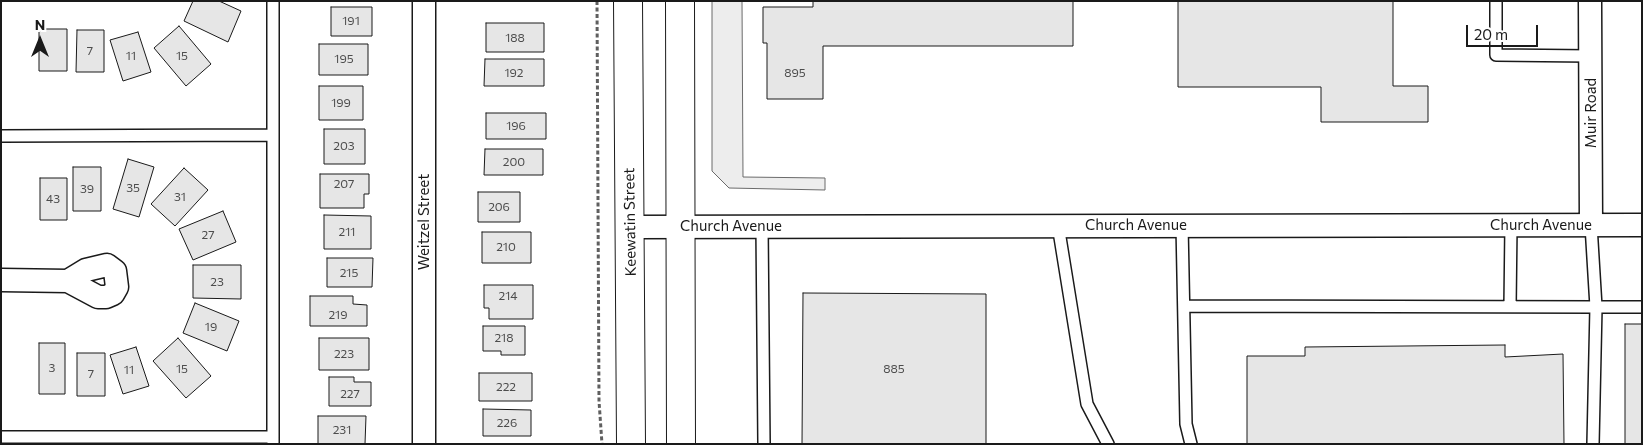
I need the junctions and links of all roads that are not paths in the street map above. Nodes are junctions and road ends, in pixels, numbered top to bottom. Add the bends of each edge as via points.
1 (273, 1) edge
2 (424, 1) edge
3 (628, 1) edge
4 (680, 1) edge
5 (1496, 1) edge
6 (1590, 1) edge
7 (1590, 56) junction
8 (272, 135) junction
9 (1, 136) edge
10 (1058, 225) junction
11 (1182, 225) junction
12 (1511, 225) junction
13 (1591, 225) junction
14 (1642, 225) edge
15 (680, 226) junction
16 (762, 226) junction
17 (630, 227) junction
18 (1, 280) edge
19 (68, 281) dead end
20 (1184, 306) junction
21 (1510, 307) junction
22 (1596, 307) junction
23 (1642, 307) edge
24 (1, 437) edge
25 (273, 441) edge
26 (424, 444) edge
27 (631, 444) edge
28 (680, 444) edge
29 (764, 444) edge
30 (1108, 444) edge
31 (1190, 444) edge
32 (1594, 444) edge

1 - 8 lane
2 - 26 street, Weitzel Street
3 - 17 main road, Keewatin Street
4 - 15 main road
5 - 7 lane via 1496,55
6 - 7 street, Muir Road
7 - 13 street, Muir Road
8 - 9 lane
8 - 25 lane
10 - 11 street, Church Avenue
10 - 16 street, Church Avenue
10 - 30 lane via 1087,404
11 - 12 street, Church Avenue
11 - 20 lane
12 - 13 street, Church Avenue
12 - 21 lane
13 - 14 street, Church Avenue
13 - 22 lane
15 - 16 street, Church Avenue
15 - 17 street, Church Avenue
15 - 28 main road
16 - 29 lane
17 - 27 main road, Keewatin Street
18 - 19 street
20 - 21 lane
20 - 31 lane via 1186,424
21 - 22 lane
22 - 23 lane
22 - 32 lane
24 - 25 lane

